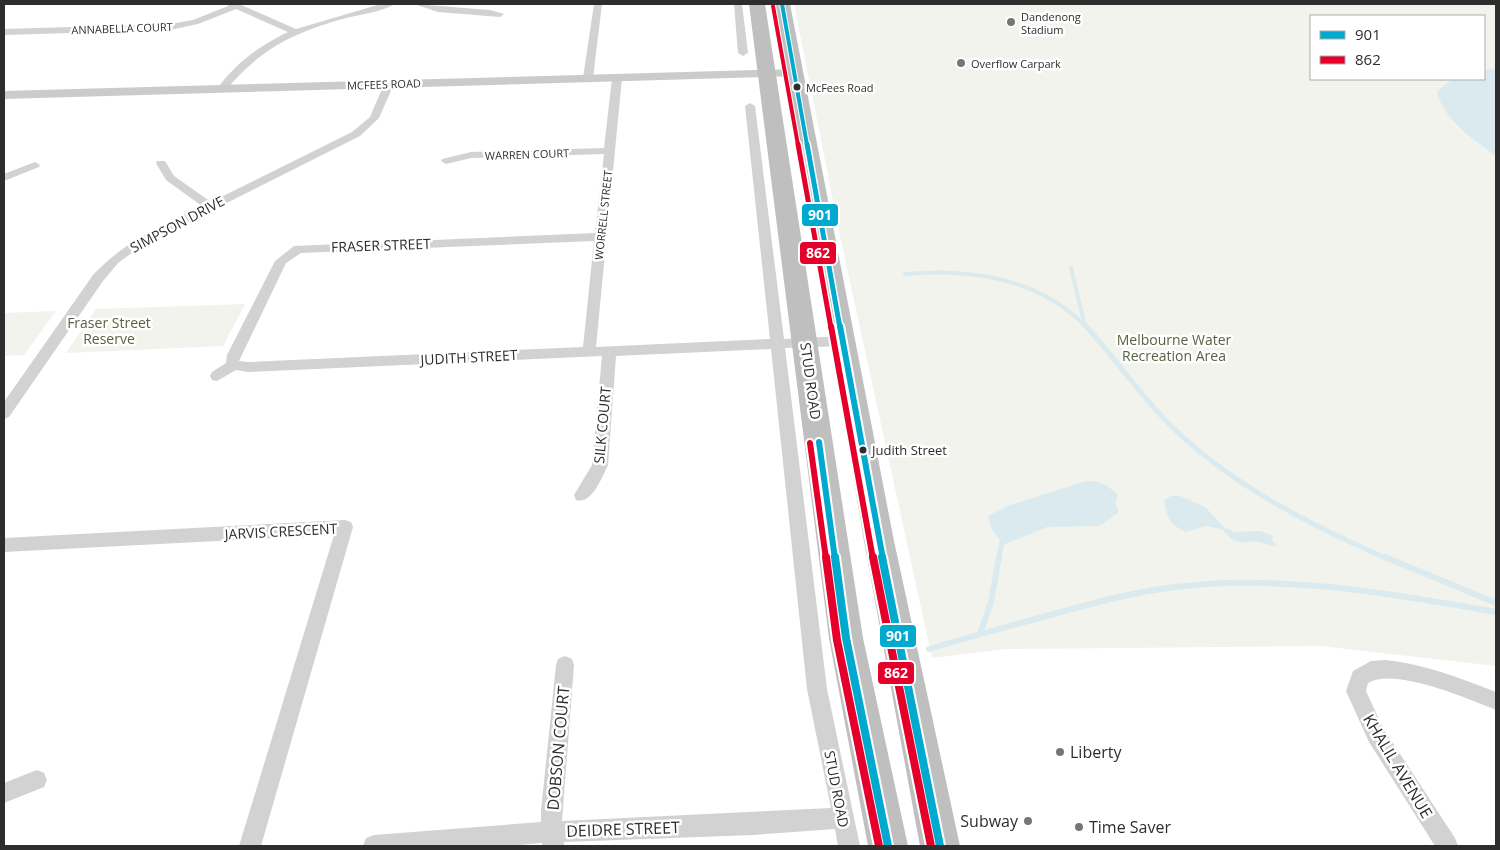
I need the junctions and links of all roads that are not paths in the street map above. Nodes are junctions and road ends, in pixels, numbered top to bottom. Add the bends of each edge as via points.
1 (390, 4) edge
2 (418, 4) edge
3 (598, 4) edge
4 (738, 4) edge
5 (757, 4) edge
6 (782, 4) edge
7 (233, 5) edge
8 (500, 14) dead end
9 (4, 32) edge
10 (295, 32) junction
11 (743, 53) dead end
12 (795, 73) junction
13 (766, 74) junction
14 (588, 78) junction
15 (617, 78) junction
16 (389, 84) junction
17 (222, 89) junction
18 (4, 95) edge
19 (750, 106) dead end
20 (610, 151) junction
21 (446, 161) dead end
22 (161, 163) dead end
23 (35, 165) dead end
24 (4, 178) edge
25 (210, 206) junction
26 (601, 238) junction
27 (844, 341) junction
28 (792, 344) junction
29 (609, 351) junction
30 (590, 352) junction
31 (234, 365) junction
32 (217, 376) dead end
33 (4, 413) edge
34 (582, 495) dead end
35 (4, 545) edge
36 (565, 665) dead end
37 (1496, 701) edge
38 (37, 780) dead end
39 (4, 793) edge
40 (843, 818) junction
41 (553, 839) edge
42 (250, 846) edge
43 (374, 846) edge
44 (848, 846) edge
45 (888, 846) edge
46 (940, 846) edge
47 (1447, 846) edge

1 - 10 street
2 - 8 street via 434,9
3 - 14 street
4 - 11 street
5 - 13 highway, STUD ROAD
6 - 12 highway
7 - 9 street, ANNABELLA COURT via 195,22 170,28
7 - 10 street
10 - 17 street via 254,55
12 - 13 street, MCFEES ROAD
12 - 27 highway
13 - 15 street, MCFEES ROAD
13 - 28 highway, STUD ROAD
14 - 15 street, MCFEES ROAD
14 - 16 street, MCFEES ROAD
15 - 20 street, WORRELL STREET
16 - 17 street, MCFEES ROAD
16 - 25 street, SIMPSON DRIVE via 374,118 356,134
17 - 18 street, MCFEES ROAD
19 - 28 street, STUD ROAD
20 - 21 street, WARREN COURT via 471,156
20 - 26 street, WORRELL STREET
22 - 25 street via 170,178
23 - 24 street
25 - 33 street, SIMPSON DRIVE via 115,258
26 - 30 street, WORRELL STREET
26 - 31 street, FRASER STREET via 298,249 281,261 234,355
27 - 28 street, JUDITH STREET
27 - 46 highway via 879,540
28 - 29 street, JUDITH STREET
28 - 40 street, STUD ROAD via 817,689
28 - 45 highway, STUD ROAD
29 - 30 street, JUDITH STREET
29 - 34 street, SILK COURT via 600,465
30 - 31 street, JUDITH STREET
31 - 32 street
35 - 42 street, JARVIS CRESCENT via 345,527
36 - 41 street, DOBSON COURT via 551,812
37 - 47 street, KHALIL AVENUE via 1450,682 1396,670 1373,670 1360,677 1356,691 1376,734
38 - 39 street
40 - 41 street, DEIDRE STREET
40 - 44 street, STUD ROAD
41 - 43 street, DEIDRE STREET

